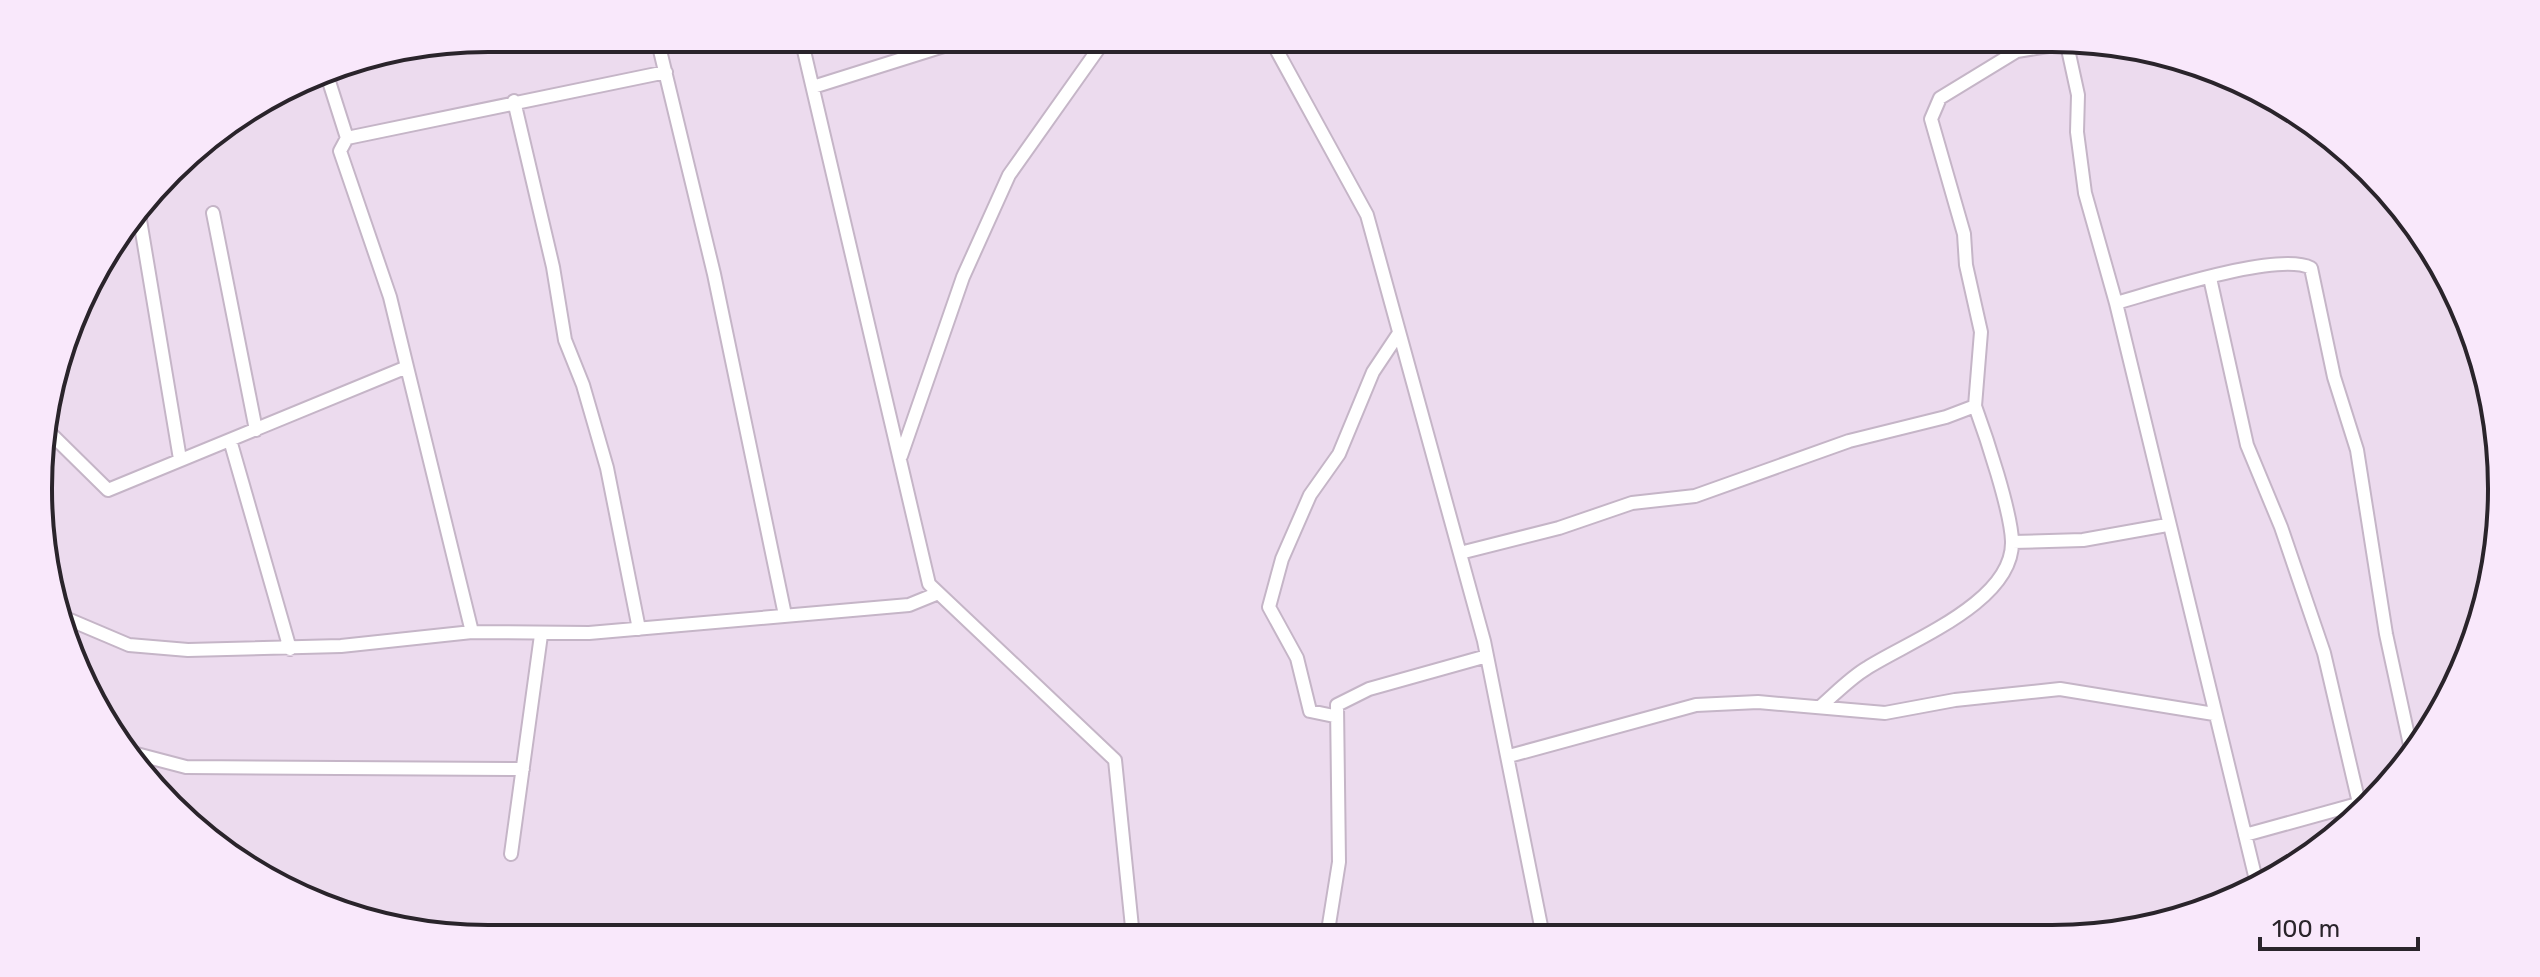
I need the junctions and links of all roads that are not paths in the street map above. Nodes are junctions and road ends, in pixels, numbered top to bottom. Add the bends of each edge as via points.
1 (661, 52) edge
2 (804, 52) edge
3 (924, 52) edge
4 (1096, 52) edge
5 (1278, 52) edge
6 (2015, 52) edge
7 (2068, 53) edge
8 (666, 72) junction
9 (329, 82) edge
10 (813, 87) junction
11 (514, 101) junction
12 (347, 138) junction
13 (213, 213) dead end
14 (141, 225) edge
15 (2210, 278) junction
16 (2116, 303) junction
17 (1399, 333) junction
18 (407, 367) junction
19 (1975, 406) junction
20 (256, 430) junction
21 (55, 438) edge
22 (230, 440) junction
23 (901, 458) junction
24 (180, 459) junction
25 (2167, 525) junction
26 (2012, 542) junction
27 (1460, 553) junction
28 (936, 594) junction
29 (785, 615) junction
30 (73, 621) edge
31 (639, 629) junction
32 (472, 632) junction
33 (541, 635) junction
34 (290, 649) junction
35 (1487, 656) junction
36 (1820, 707) junction
37 (2214, 714) junction
38 (1334, 716) junction
39 (2409, 739) edge
40 (144, 756) edge
41 (1509, 756) junction
42 (523, 769) junction
43 (2364, 793) edge
44 (2350, 806) edge
45 (2245, 835) junction
46 (511, 854) dead end
47 (2255, 875) edge
48 (1132, 925) edge
49 (1329, 925) edge
50 (1541, 925) edge

1 - 8 street
2 - 10 street
3 - 10 street
4 - 23 street via 1009,175 963,277
5 - 17 street via 1367,215
6 - 19 street via 1940,98 1931,119 1964,234 1981,332
7 - 16 street via 2078,95 2085,193
8 - 11 street
8 - 29 street
9 - 12 street
10 - 23 street
11 - 12 street
11 - 31 street via 565,340 607,468
12 - 18 street via 340,151 390,297
13 - 20 street
14 - 24 street
15 - 16 street
15 - 39 street via 2268,264 2300,262 2311,268 2334,377 2357,450
15 - 43 street via 2247,445 2324,653
16 - 25 street
17 - 27 street
17 - 38 street via 1373,372 1339,454 1310,495 1282,559 1269,607 1297,658 1310,711
18 - 20 street
18 - 32 street
19 - 26 street
19 - 27 street via 1849,441 1695,496 1632,503
20 - 22 street
21 - 24 street via 108,490
22 - 24 street
22 - 34 street
23 - 28 street via 929,584
25 - 26 street via 2083,540
25 - 37 street
26 - 36 street via 2007,567 1987,593 1948,624 1864,669
27 - 35 street
28 - 29 street via 909,605
28 - 48 street via 1115,760
29 - 31 street
30 - 34 street via 129,645
31 - 33 street
32 - 33 street
32 - 34 street
33 - 42 street
35 - 38 street via 1357,692 1337,705
35 - 41 street
36 - 37 street via 1885,713 2060,689
36 - 41 street via 1696,705
37 - 45 street
38 - 49 street via 1339,862
40 - 42 street via 186,767
41 - 50 street
42 - 46 street
44 - 45 street
45 - 47 street

